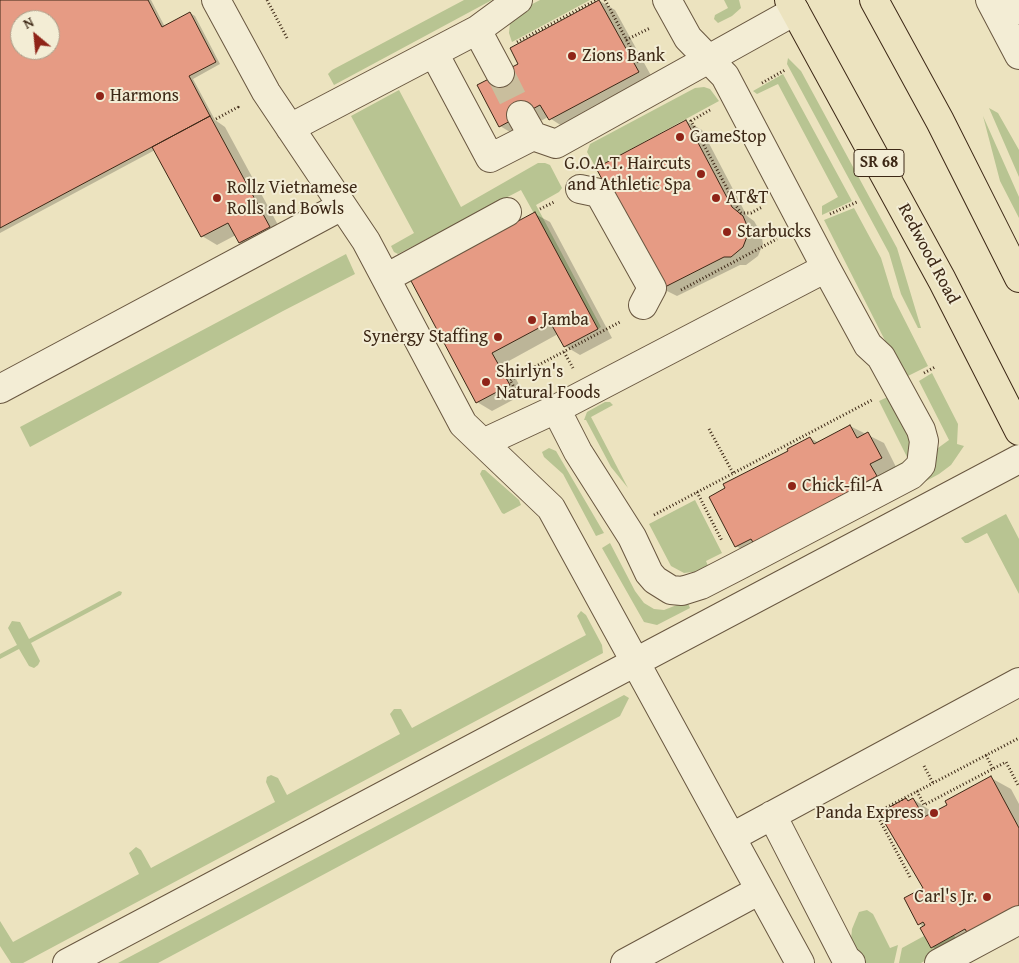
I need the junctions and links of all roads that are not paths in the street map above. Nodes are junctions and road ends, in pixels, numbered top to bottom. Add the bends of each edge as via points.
1 (216, 0) edge
2 (518, 0) edge
3 (667, 0) edge
4 (874, 0) edge
5 (1011, 2) edge
6 (792, 6) edge
7 (477, 30) junction
8 (434, 53) junction
9 (1019, 55) edge
10 (707, 58) junction
11 (500, 73) tunnel mouth
12 (290, 128) junction
13 (580, 188) dead end
14 (342, 206) junction
15 (507, 212) dead end
16 (826, 268) junction
17 (386, 278) junction
18 (1019, 278) edge
19 (633, 312) road end
20 (0, 389) edge
21 (556, 408) junction
22 (1019, 431) edge
23 (483, 443) junction
24 (1019, 459) edge
25 (636, 663) junction
26 (1019, 682) edge
27 (772, 815) junction
28 (732, 837) junction
29 (760, 890) junction
30 (1019, 920) edge
31 (1019, 940) edge
32 (67, 963) edge
33 (625, 963) edge
34 (800, 963) edge
35 (851, 963) edge
36 (939, 963) edge
37 (975, 963) edge

1 - 12 lane via 266,92
2 - 7 lane
3 - 10 lane via 688,38
4 - 18 main road via 940,121
5 - 9 lane
6 - 10 lane
6 - 22 main road, Redwood Road / SR 68 via 942,280
7 - 8 lane
7 - 11 lane
8 - 10 lane via 490,158 537,132 656,90
8 - 12 lane
10 - 16 lane via 725,76
12 - 14 lane
13 - 19 lane via 599,193 652,288
14 - 17 lane
14 - 20 lane
15 - 17 lane
16 - 21 lane
16 - 21 lane via 868,345 881,357 921,430 924,441 921,465 911,475 701,585 682,591 662,585 649,573 632,537 578,452
17 - 23 lane via 463,424
21 - 23 lane
23 - 25 lane via 551,508
24 - 25 lane
25 - 28 lane
25 - 32 lane
26 - 27 lane
27 - 28 lane
27 - 35 lane
28 - 29 lane
29 - 33 lane
29 - 34 lane
30 - 36 lane
31 - 37 lane

